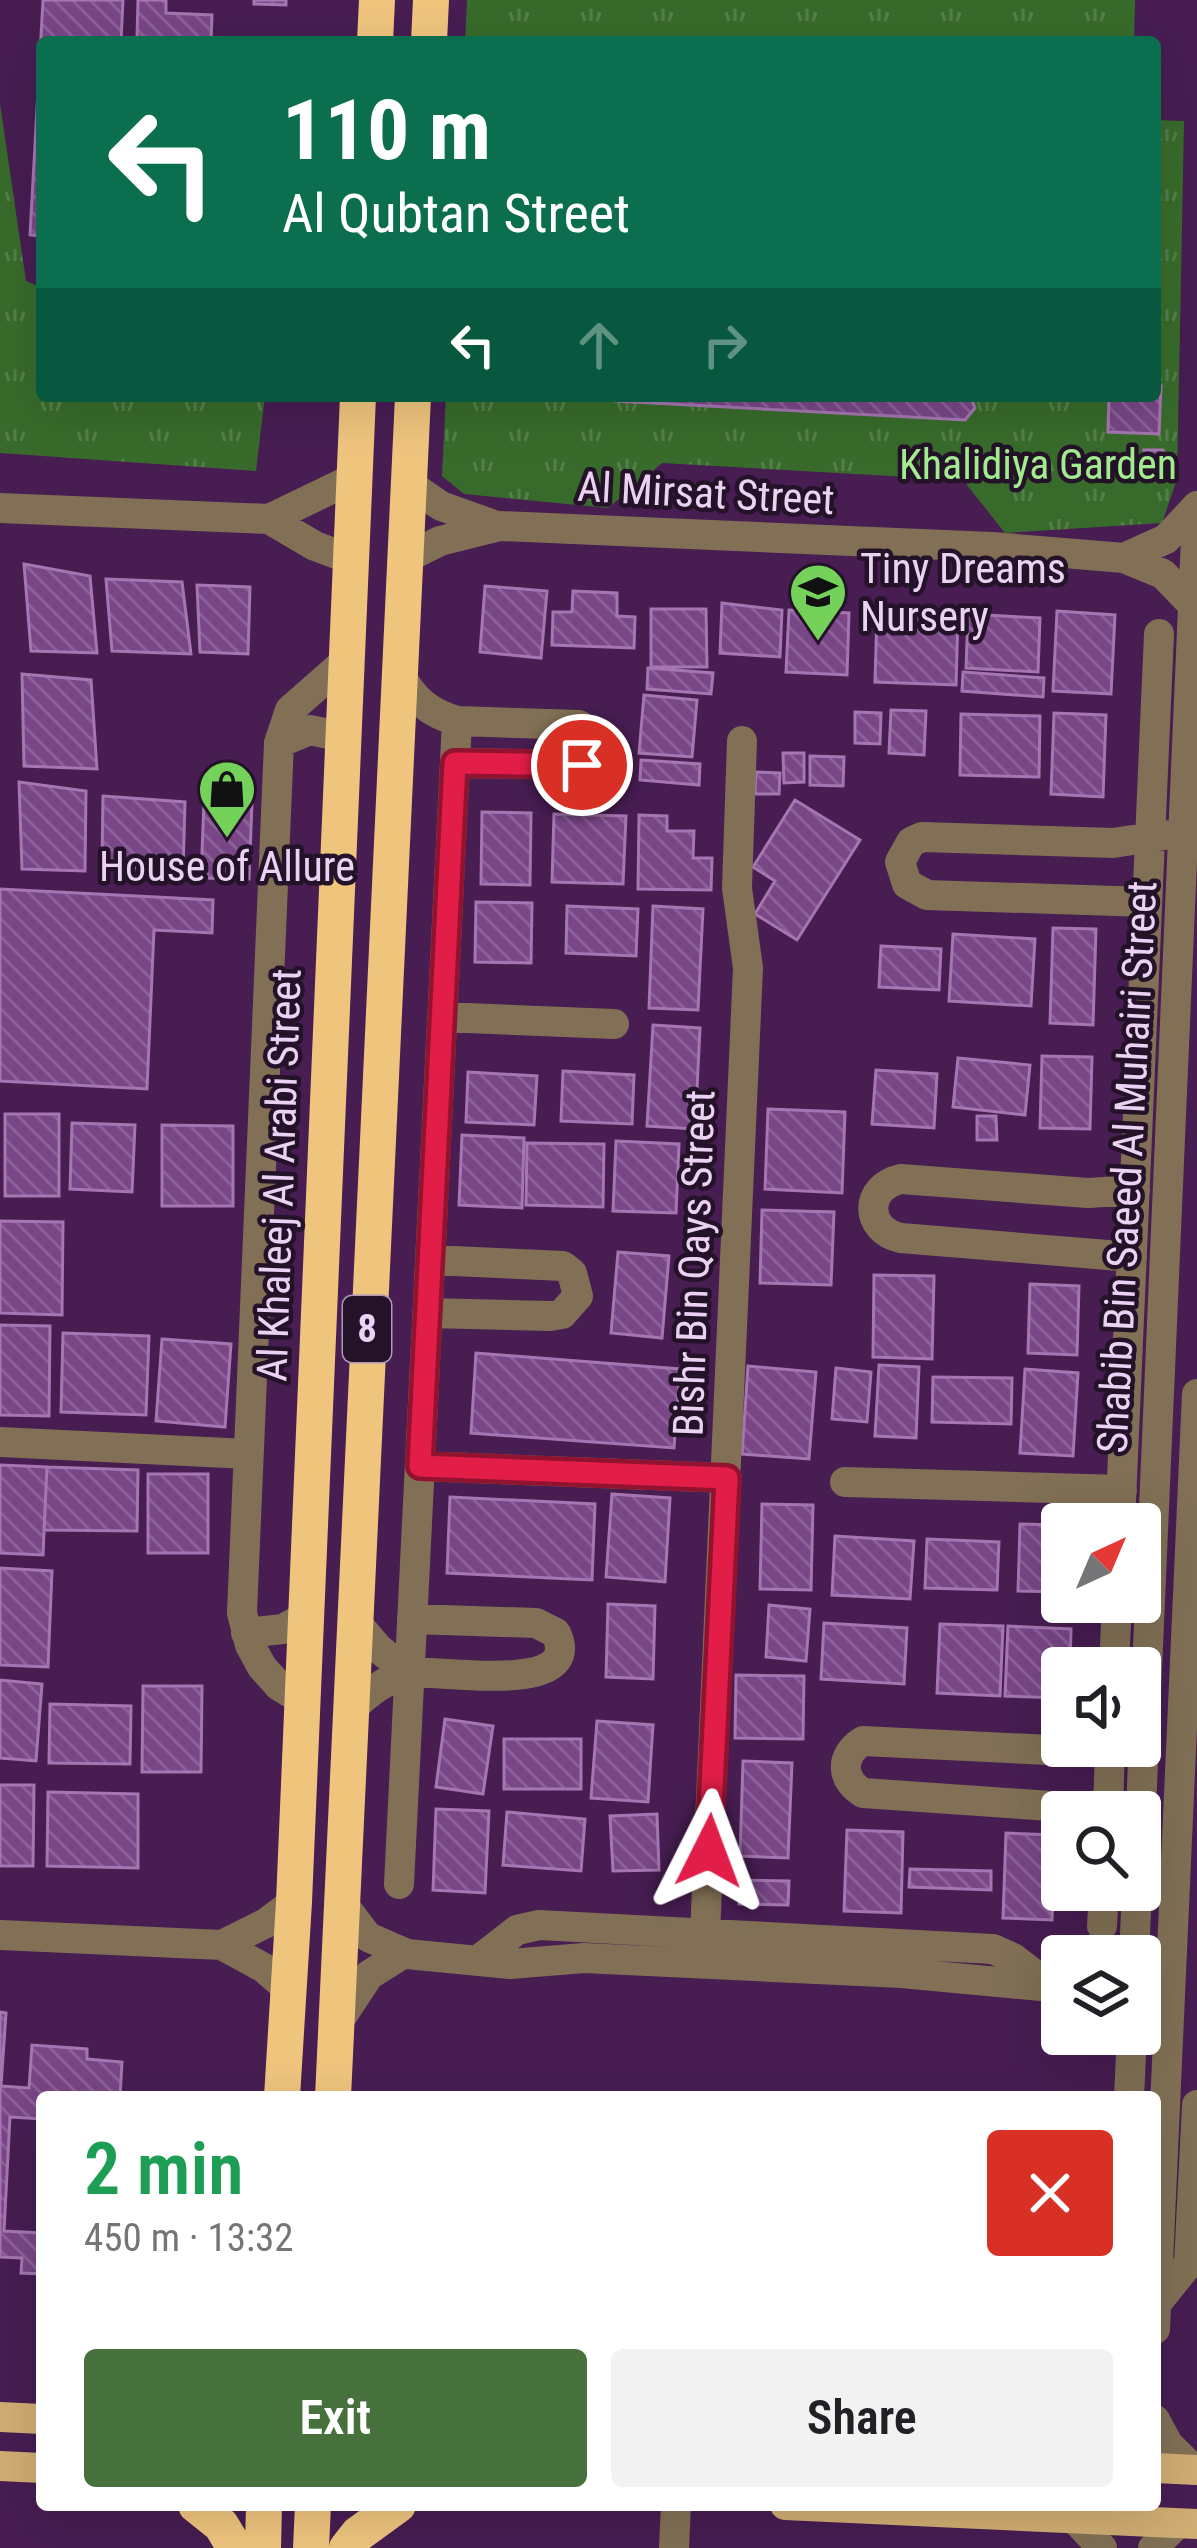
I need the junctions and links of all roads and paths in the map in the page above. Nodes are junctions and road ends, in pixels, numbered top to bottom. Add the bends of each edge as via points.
1 (377, 0) edge
2 (431, 0) edge
3 (375, 36) edge
4 (429, 36) edge
5 (358, 402) edge
6 (413, 402) edge
7 (353, 478) junction
8 (409, 484) junction
9 (1197, 506) edge
10 (0, 508) edge
11 (1197, 515) edge
12 (269, 520) junction
13 (500, 526) junction
14 (1124, 557) junction
15 (350, 559) junction
16 (404, 559) junction
17 (1193, 605) junction
18 (1159, 634) dead end
19 (346, 660) junction
20 (399, 673) junction
21 (343, 737) junction
22 (456, 740) junction
23 (742, 741) dead end
24 (279, 743) junction
25 (394, 755) junction
26 (1150, 836) junction
27 (1183, 836) junction
28 (1148, 902) junction
29 (442, 1017) junction
30 (614, 1024) dead end
31 (1185, 1086) edge
32 (1135, 1190) junction
33 (1132, 1257) junction
34 (430, 1260) junction
35 (428, 1313) junction
36 (1128, 1354) junction
37 (1160, 1354) junction
38 (1197, 1394) edge
39 (0, 1442) edge
40 (248, 1454) junction
41 (420, 1466) junction
42 (727, 1478) junction
43 (845, 1482) dead end
44 (1122, 1490) junction
45 (1121, 1503) edge
46 (305, 1617) junction
47 (353, 1619) junction
48 (412, 1619) junction
49 (251, 1644) junction
50 (410, 1673) junction
51 (302, 1700) junction
52 (350, 1711) junction
53 (1041, 1750) edge
54 (1142, 1770) junction
55 (1180, 1770) junction
56 (1141, 1791) edge
57 (1041, 1805) edge
58 (1187, 1854) edge
59 (399, 1884) dead end
60 (294, 1902) junction
61 (342, 1903) junction
62 (1103, 1911) edge
63 (1102, 1926) dead end
64 (524, 1927) junction
65 (705, 1934) junction
66 (0, 1935) edge
67 (222, 1945) junction
68 (404, 1953) junction
69 (477, 1961) junction
70 (521, 1964) junction
71 (1015, 1974) junction
72 (1041, 1983) edge
73 (290, 1990) junction
74 (338, 2022) junction
75 (1131, 2055) edge
76 (282, 2091) edge
77 (333, 2091) edge
78 (1129, 2091) edge
79 (1197, 2105) edge
80 (1195, 2208) edge
81 (1176, 2290) edge
82 (1161, 2318) edge
83 (0, 2417) edge
84 (36, 2419) edge
85 (1161, 2431) edge
86 (0, 2466) edge
87 (36, 2468) edge
88 (1161, 2468) edge
89 (1196, 2470) edge
90 (204, 2511) edge
91 (264, 2511) edge
92 (313, 2511) edge
93 (390, 2511) edge
94 (676, 2511) edge
95 (918, 2511) edge
96 (1074, 2518) junction
97 (1187, 2524) edge
98 (236, 2548) edge
99 (263, 2548) edge
100 (311, 2548) edge
101 (347, 2548) edge
102 (674, 2548) edge
103 (1102, 2548) edge
104 (1153, 2548) edge

1 - 3 highway
2 - 4 highway
5 - 7 highway, Al Khaleej Al Arabi Street / 8
6 - 8 highway, 8
7 - 12 street
7 - 15 highway, Al Khaleej Al Arabi Street / 8
8 - 13 street, Al Mirsat Street via 441,506
8 - 16 highway, 8
9 - 14 street via 1166,539
10 - 12 street
11 - 17 street, Shabib Bin Saeed Al Muhairi Street
12 - 15 street
13 - 14 street, Al Mirsat Street
13 - 16 street, Al Mirsat Street
14 - 17 street, Al Mirsat Street via 1163,574
15 - 19 highway, Al Khaleej Al Arabi Street / 8
16 - 20 highway, 8
17 - 27 street, Shabib Bin Saeed Al Muhairi Street
18 - 26 street
19 - 21 highway, Al Khaleej Al Arabi Street / 8
19 - 24 street via 290,710
20 - 22 street
20 - 25 highway, 8
21 - 24 street via 310,730
21 - 46 highway, Al Khaleej Al Arabi Street / 8
22 - 25 street via 422,735
22 - 29 street
23 - 42 street, Bishr Bin Qays Street via 737,888 748,968
24 - 40 street
25 - 47 highway, 8
26 - 27 street
26 - 28 street
26 - 28 street, Shabib Bin Saeed Al Muhairi Street via 1113,843 922,837 900,862 907,884 927,895
27 - 31 street, Shabib Bin Saeed Al Muhairi Street
28 - 32 street
29 - 30 street
29 - 34 street
31 - 37 street, Shabib Bin Saeed Al Muhairi Street
32 - 33 street
32 - 33 street, Shabib Bin Saeed Al Muhairi Street via 901,1179 872,1202 878,1227 901,1238
33 - 36 street
34 - 35 street
34 - 35 street via 562,1266 578,1296 550,1316
35 - 41 street
36 - 37 street
36 - 44 street
37 - 54 street, Shabib Bin Saeed Al Muhairi Street
38 - 55 street, Shabib Bin Saeed Al Muhairi Street
39 - 40 street
40 - 49 street via 242,1603
41 - 42 street
41 - 48 street
42 - 65 street, Bishr Bin Qays Street
43 - 44 street, Shabib Bin Saeed Al Muhairi Street
44 - 45 street
46 - 49 street
46 - 51 highway, Al Khaleej Al Arabi Street / 8
47 - 50 street
47 - 52 highway, 8
48 - 50 street
48 - 50 street via 536,1623 556,1633 560,1654 536,1674
49 - 51 street via 279,1686
50 - 52 street
50 - 59 street
51 - 60 highway, Al Khaleej Al Arabi Street / 8
52 - 61 highway, 8
53 - 57 street via 863,1741 844,1767 862,1793
54 - 55 street
54 - 56 street, Shabib Bin Saeed Al Muhairi Street
55 - 58 street, Shabib Bin Saeed Al Muhairi Street
58 - 81 street, Shabib Bin Saeed Al Muhairi Street
60 - 67 street
60 - 73 highway, Al Khaleej Al Arabi Street / 8
61 - 68 street via 368,1937
61 - 74 highway, 8
62 - 63 street
64 - 65 street
64 - 69 street
64 - 70 street via 514,1948
65 - 71 street via 993,1949
66 - 67 street
67 - 73 street
68 - 69 street
68 - 74 street via 369,1975
69 - 70 street
70 - 71 street via 593,1959
71 - 72 street
73 - 76 highway, Al Khaleej Al Arabi Street / 8
74 - 77 highway, 8
75 - 78 street
79 - 80 street
80 - 81 street via 1189,2263
81 - 82 street, Shabib Bin Saeed Al Muhairi Street
83 - 84 main road
85 - 89 street
86 - 87 main road
88 - 89 main road
90 - 98 highway
91 - 99 highway
92 - 100 highway
93 - 101 highway
94 - 102 street
95 - 96 main road
96 - 97 main road
96 - 103 street
97 - 104 street

